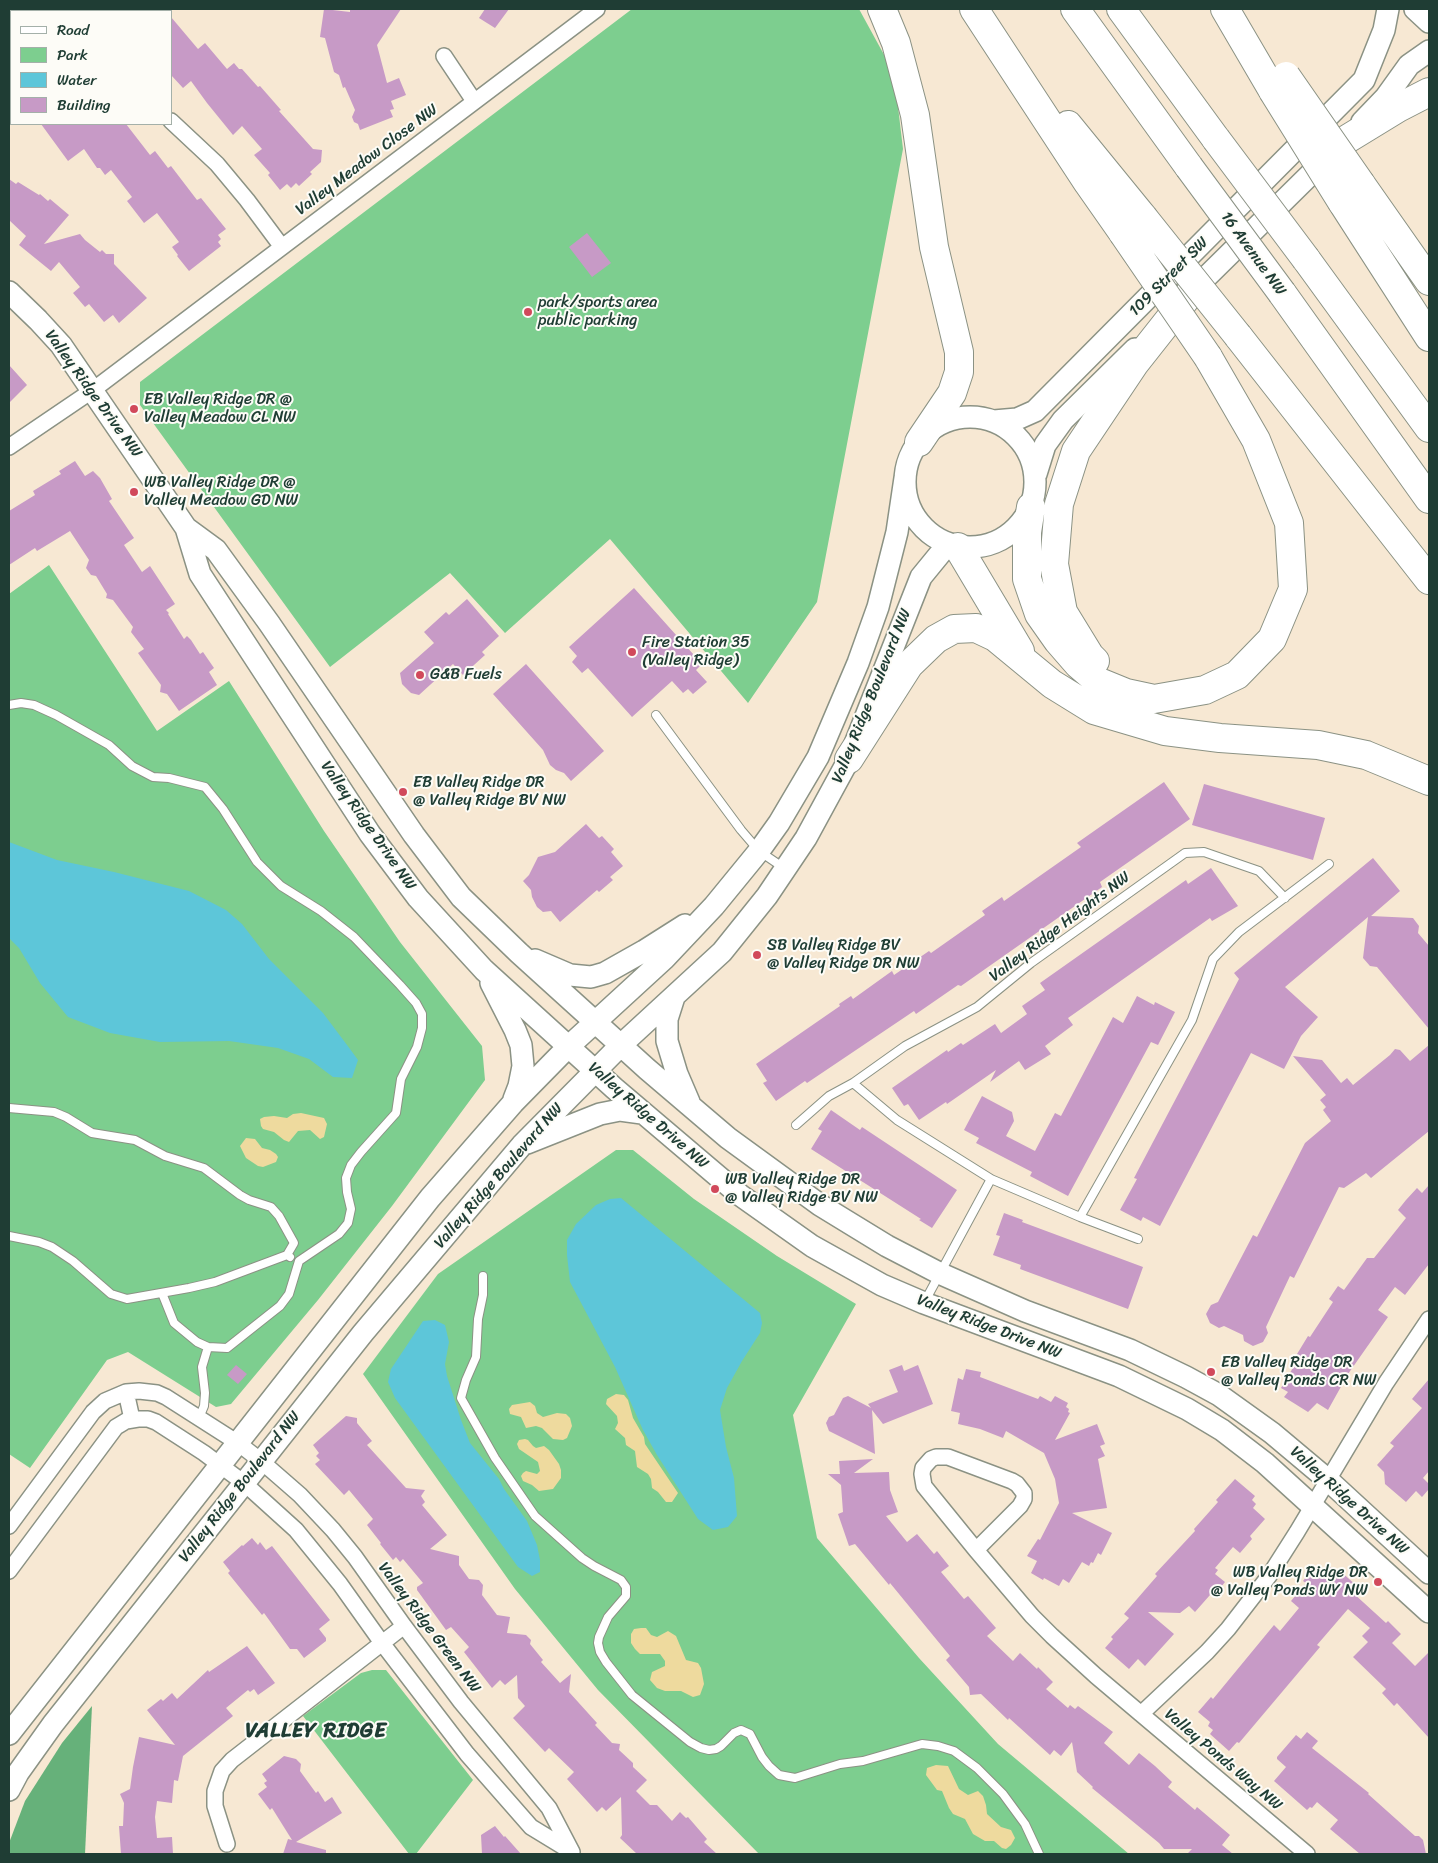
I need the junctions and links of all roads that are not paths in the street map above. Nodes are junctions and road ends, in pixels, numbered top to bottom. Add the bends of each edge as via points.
1 (597, 9) edge
2 (882, 9) edge
3 (975, 9) edge
4 (1075, 9) edge
5 (1121, 9) edge
6 (1225, 9) edge
7 (1236, 9) edge
8 (1388, 9) edge
9 (1415, 9) edge
10 (1429, 22) edge
11 (1429, 51) edge
12 (444, 56) dead end
13 (1279, 83) junction
14 (1429, 92) edge
15 (474, 101) junction
16 (172, 122) edge
17 (1344, 141) junction
18 (1352, 193) junction
19 (1133, 225) junction
20 (282, 247) junction
21 (1429, 281) edge
22 (9, 292) edge
23 (1191, 292) junction
24 (1429, 337) edge
25 (93, 390) junction
26 (994, 421) junction
27 (1429, 428) edge
28 (919, 442) junction
29 (9, 446) edge
30 (1036, 474) junction
31 (905, 478) junction
32 (1429, 499) edge
33 (1031, 507) junction
34 (186, 528) junction
35 (953, 545) junction
36 (1429, 580) edge
37 (1027, 663) junction
38 (1126, 693) junction
39 (9, 705) edge
40 (656, 715) dead end
41 (849, 759) junction
42 (1429, 781) edge
43 (759, 851) junction
44 (1329, 864) dead end
45 (786, 869) junction
46 (1285, 898) junction
47 (714, 906) junction
48 (519, 953) junction
49 (484, 970) junction
50 (674, 997) junction
51 (596, 1022) junction
52 (621, 1045) junction
53 (568, 1047) junction
54 (595, 1071) junction
55 (853, 1083) junction
56 (513, 1102) junction
57 (691, 1107) junction
58 (9, 1108) edge
59 (642, 1113) junction
60 (796, 1125) dead end
61 (522, 1145) junction
62 (991, 1179) junction
63 (1080, 1217) junction
64 (9, 1236) edge
65 (1138, 1239) dead end
66 (287, 1256) junction
67 (299, 1261) junction
68 (939, 1273) junction
69 (483, 1276) dead end
70 (162, 1293) junction
71 (924, 1303) junction
72 (1429, 1319) edge
73 (208, 1347) junction
74 (126, 1392) junction
75 (199, 1418) junction
76 (132, 1419) junction
77 (238, 1443) junction
78 (261, 1461) junction
79 (220, 1465) junction
80 (1328, 1480) junction
81 (244, 1483) junction
82 (1312, 1505) junction
83 (9, 1526) edge
84 (976, 1550) junction
85 (9, 1571) edge
86 (1429, 1573) edge
87 (1429, 1612) edge
88 (404, 1626) junction
89 (382, 1643) junction
90 (1141, 1714) junction
91 (9, 1734) edge
92 (9, 1790) edge
93 (226, 1844) dead end
94 (572, 1854) edge
95 (1039, 1854) edge
96 (1307, 1854) edge

1 - 15 street, Valley Meadow Close NW
2 - 28 highway via 896,43 915,115 934,247 959,352 959,372 952,393
3 - 19 highway
4 - 32 highway, 16 Avenue NW, bridge
5 - 27 highway, bridge
6 - 13 highway
7 - 13 highway
8 - 26 street, 109 Street SW via 1384,30 1364,80 1035,411 1017,418
9 - 10 street
11 - 17 street, 109 Street SW via 1410,65 1386,97
12 - 15 street
13 - 18 highway, bridge
14 - 17 highway
15 - 20 street, Valley Meadow Close NW
16 - 20 street via 217,164
17 - 23 street, 109 Street SW
18 - 21 highway
18 - 24 highway
19 - 36 highway, bridge via 1238,336
19 - 38 highway, bridge via 1256,440 1289,523 1293,589 1272,639 1236,675 1204,690 1154,699
20 - 25 street, Valley Meadow Close NW
22 - 25 street, Valley Ridge Drive NW via 61,345
23 - 30 street, 109 Street SW via 1063,420 1045,445
23 - 38 highway via 1135,363 1076,451 1059,504 1054,564 1062,612 1090,656
25 - 29 street, Valley Meadow Close NW
25 - 34 street, Valley Ridge Drive NW
26 - 28 street via 961,417 931,430
26 - 30 street via 1009,429 1022,442
28 - 31 street via 909,459
30 - 33 street via 1036,491
31 - 35 street via 911,511 921,525 933,536
31 - 43 street, Valley Ridge Boulevard NW via 897,532 878,607 858,663 818,757
33 - 35 street via 1024,520 1002,540 981,547
33 - 38 highway via 1027,532 1027,579 1040,614 1078,664 1099,682
34 - 48 street, Valley Ridge Drive NW via 216,550 441,872 473,910
34 - 49 street, Valley Ridge Drive NW via 200,574 370,834 418,898
35 - 37 highway
35 - 41 street, Valley Ridge Boulevard NW via 921,577
37 - 41 highway via 995,637 976,628 954,629 936,639 909,665
37 - 42 highway via 1052,684 1094,710 1165,732 1318,745 1366,755
39 - 67 lane via 34,705 56,715 109,745 132,766 154,777 204,787 223,809 257,862 281,886 354,937 416,1003 422,1014 417,1047 401,1079 396,1113 351,1165 346,1178 351,1209 348,1223 328,1242
40 - 43 lane
41 - 45 street, Valley Ridge Boulevard NW
43 - 45 lane
43 - 47 street, Valley Ridge Boulevard NW
44 - 46 lane
45 - 50 street, Valley Ridge Boulevard NW via 722,952
46 - 55 lane, Valley Ridge Heights NW via 1259,871 1204,852 1185,853 1031,963 977,1007 905,1046
46 - 63 lane via 1239,932 1213,959 1192,1020
47 - 48 street via 644,951 605,973 591,977 570,975
47 - 51 street, Valley Ridge Boulevard NW
48 - 51 street, Valley Ridge Drive NW
49 - 53 street, Valley Ridge Drive NW
49 - 56 street via 521,1045 523,1066
50 - 52 street, Valley Ridge Boulevard NW
50 - 57 street via 667,1019 667,1041
51 - 52 street, Valley Ridge Drive NW
51 - 53 street, Valley Ridge Boulevard NW
52 - 54 street, Valley Ridge Boulevard NW
52 - 57 street, Valley Ridge Drive NW
53 - 54 street, Valley Ridge Drive NW
53 - 56 street, Valley Ridge Boulevard NW
54 - 59 street, Valley Ridge Drive NW
54 - 61 street, Valley Ridge Boulevard NW
55 - 60 lane, Valley Ridge Heights NW via 829,1096
55 - 62 lane via 897,1120
56 - 77 street, Valley Ridge Boulevard NW via 430,1198
57 - 68 street, Valley Ridge Drive NW via 820,1205
58 - 66 lane via 54,1112 92,1133 135,1140 165,1156 204,1168 240,1196 271,1207 294,1243
59 - 61 street via 620,1110 600,1114
59 - 71 street, Valley Ridge Drive NW via 740,1195 812,1246
61 - 78 street, Valley Ridge Boulevard NW via 363,1333
62 - 63 lane
62 - 68 lane
63 - 65 lane
64 - 70 lane via 52,1247 111,1294 127,1299
66 - 67 lane
66 - 70 lane via 215,1282
67 - 73 lane via 289,1294 280,1306 227,1348
68 - 71 lane
68 - 80 street, Valley Ridge Drive NW via 1186,1376 1238,1408
69 - 95 lane via 476,1357 461,1398 495,1458 535,1516 582,1558 621,1580 626,1587 626,1596 608,1617 598,1643 606,1662 632,1695 701,1748 716,1749 741,1730 750,1734 769,1766 779,1775 795,1778 922,1744 954,1751 1003,1794 1025,1824
70 - 73 lane via 174,1323
71 - 82 street, Valley Ridge Drive NW via 1119,1376 1179,1404 1242,1445
72 - 80 street, Valley Ponds Way NW
73 - 75 lane via 202,1367 204,1406
74 - 75 street, Valley Ridge Green NW via 157,1393
74 - 76 street
74 - 83 street via 105,1401 93,1412
75 - 77 street, Valley Ridge Green NW
76 - 79 street, Valley Ridge Green NW via 156,1422
76 - 85 street via 116,1426
77 - 78 street, Valley Ridge Green NW
77 - 79 street, Valley Ridge Boulevard NW
78 - 81 street, Valley Ridge Boulevard NW
78 - 88 street, Valley Ridge Green NW via 333,1530
79 - 81 street, Valley Ridge Green NW
79 - 91 street, Valley Ridge Boulevard NW
80 - 82 street, Valley Ponds Way NW
80 - 86 street, Valley Ridge Drive NW
81 - 89 street, Valley Ridge Green NW via 296,1530
81 - 92 street, Valley Ridge Boulevard NW via 52,1724
82 - 87 street, Valley Ridge Drive NW
82 - 90 street, Valley Ponds Way NW via 1269,1576 1228,1629
84 - 84 street via 1020,1506 1024,1493 1012,1481 948,1457 936,1456 923,1468 924,1486
84 - 90 street via 1052,1636
88 - 89 street
88 - 94 street, Valley Ridge Green NW via 461,1702 549,1808
89 - 93 street via 222,1771 215,1806
89 - 94 street, Valley Ridge Green NW via 467,1754 531,1827
90 - 96 street, Valley Ponds Way NW

